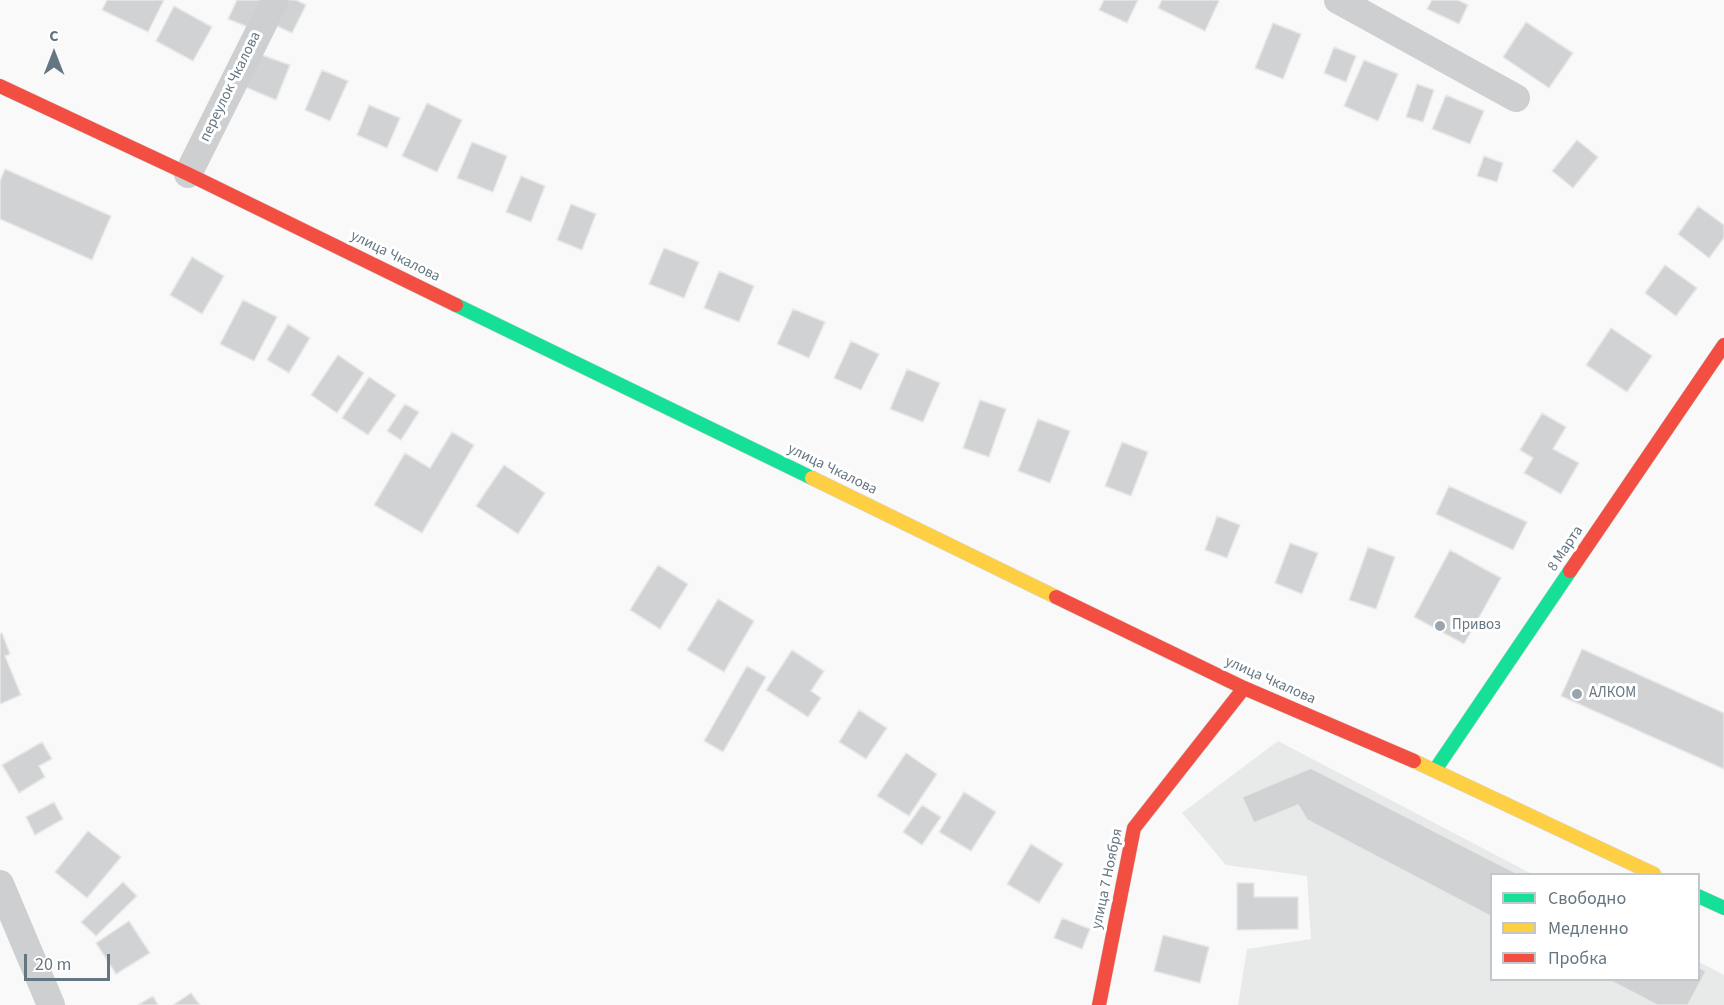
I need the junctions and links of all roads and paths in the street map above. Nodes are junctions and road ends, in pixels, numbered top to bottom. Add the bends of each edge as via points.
1 (275, 0) edge
2 (1338, 0) edge
3 (0, 86) edge
4 (1516, 98) dead end
5 (188, 174) junction
6 (1720, 355) edge
7 (1244, 688) junction
8 (1435, 770) junction
9 (1652, 873) edge
10 (0, 884) edge
11 (1700, 897) edge
12 (1724, 908) edge
13 (51, 1005) edge
14 (1100, 1005) edge

1 - 5 street, переулок Чкалова
2 - 4 street
3 - 5 street, улица Чкалова
5 - 7 street, улица Чкалова
6 - 8 street, 8 Марта
7 - 8 street, улица Чкалова
7 - 14 street, улица 7 Ноября via 1134,828
8 - 9 street, улица Чкалова
10 - 13 street
11 - 12 street

